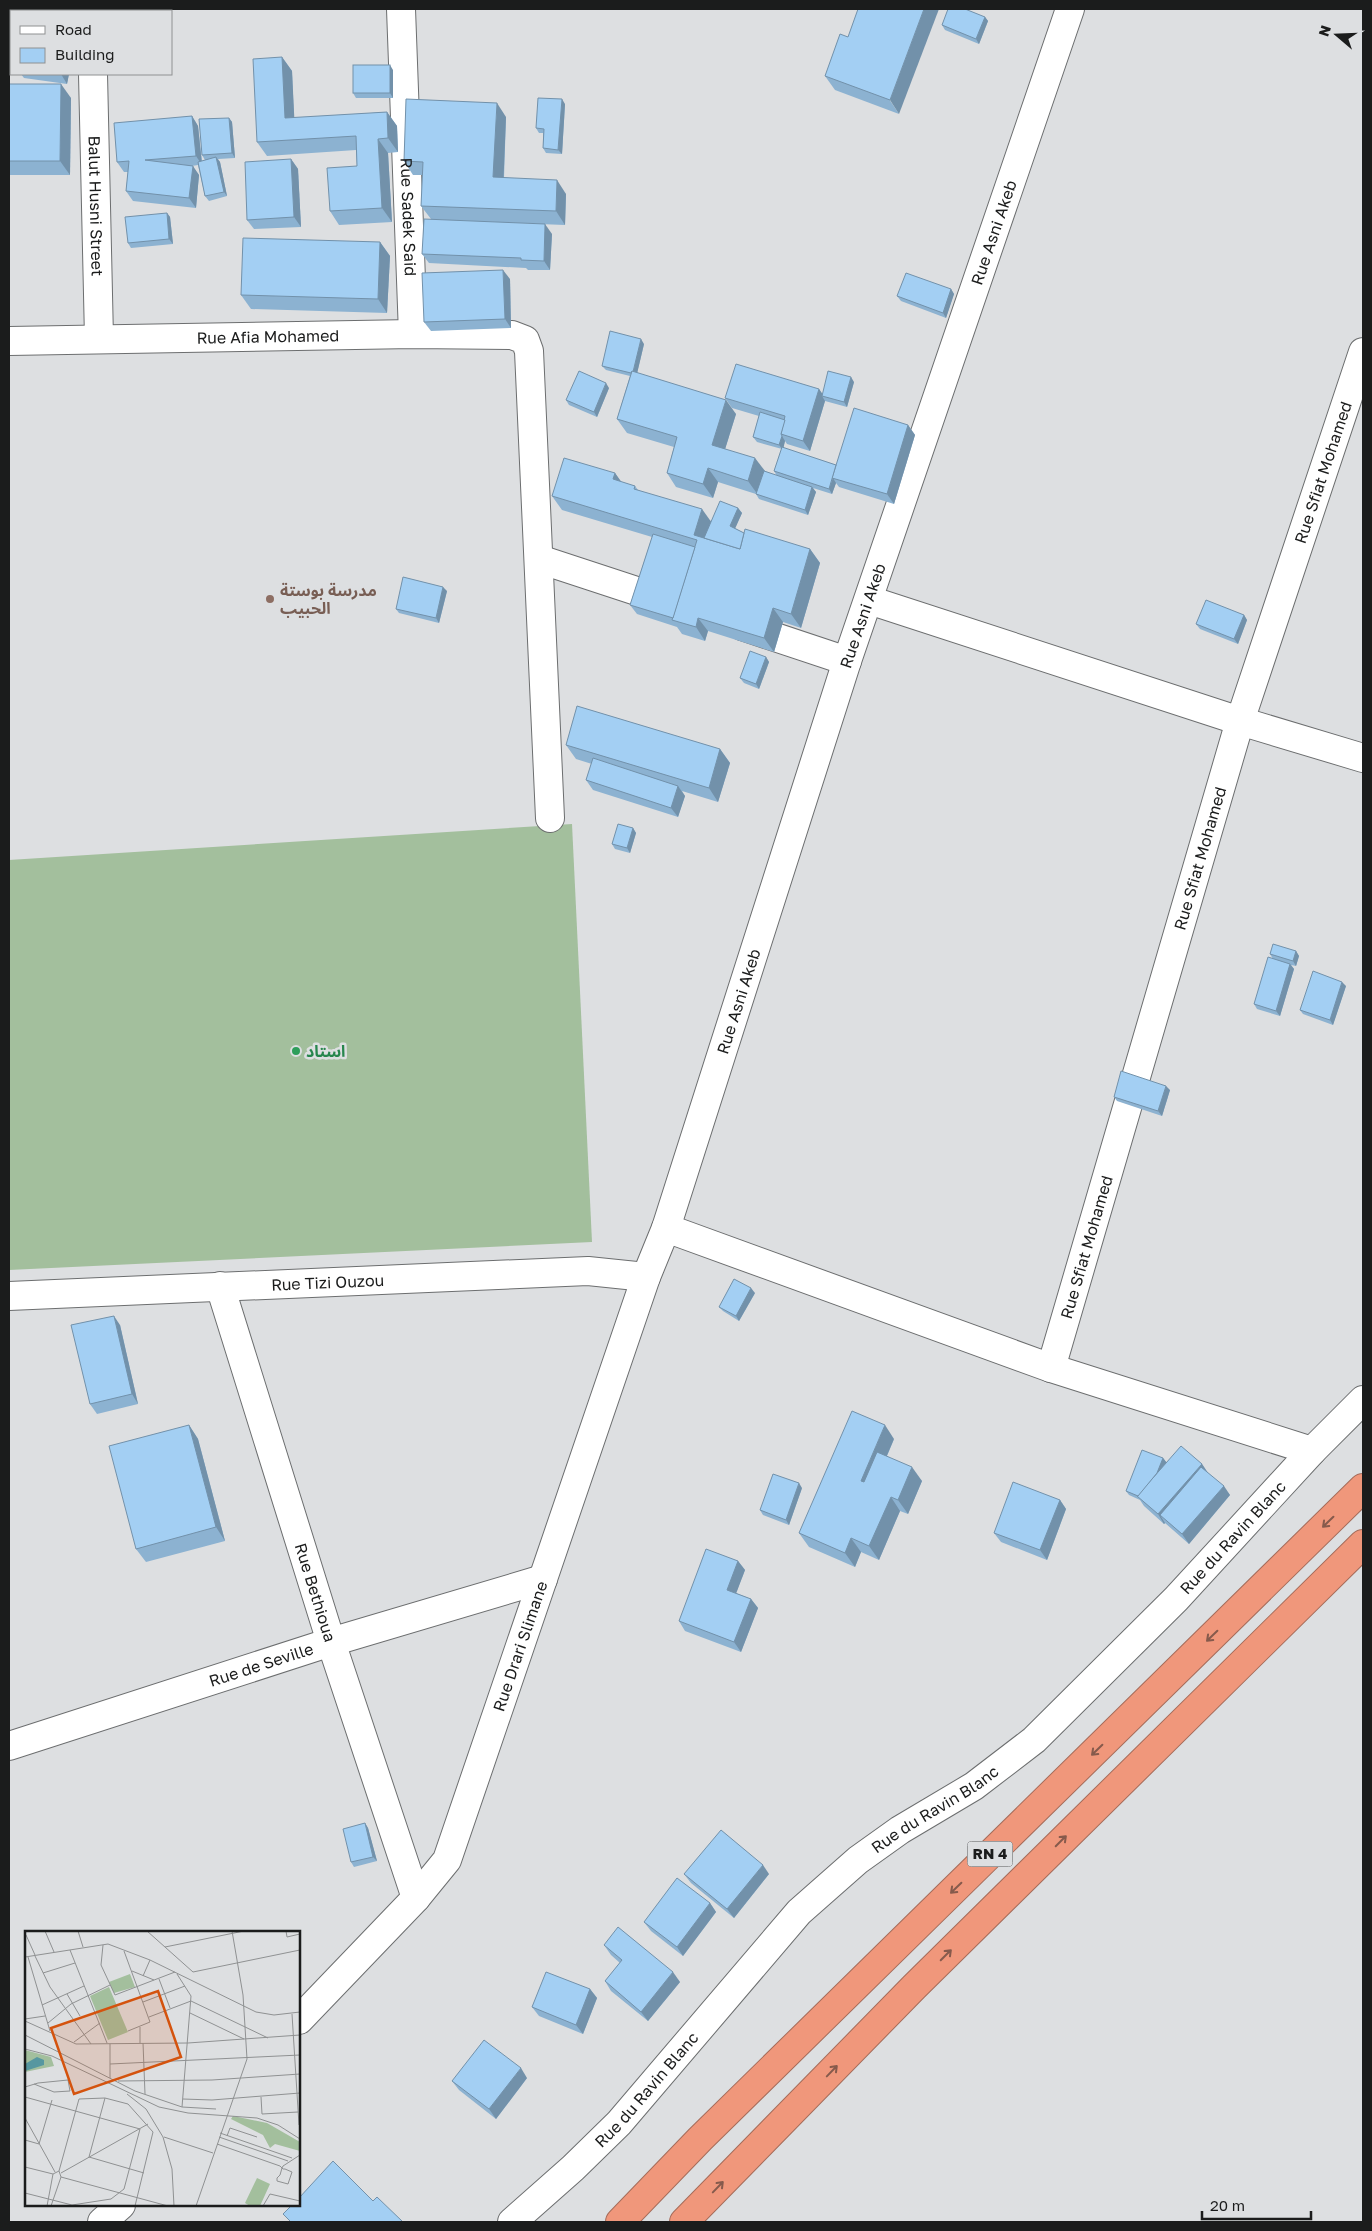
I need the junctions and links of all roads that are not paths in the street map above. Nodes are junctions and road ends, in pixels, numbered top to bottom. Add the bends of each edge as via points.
1 (401, 9) edge
2 (1070, 9) edge
3 (93, 75) edge
4 (413, 334) junction
5 (99, 338) junction
6 (9, 341) edge
7 (1363, 352) edge
8 (539, 559) junction
9 (870, 600) junction
10 (847, 661) junction
11 (1240, 721) junction
12 (1363, 758) edge
13 (550, 818) dead end
14 (666, 1228) junction
15 (646, 1276) junction
16 (220, 1286) junction
17 (9, 1296) edge
18 (1051, 1368) junction
19 (1363, 1400) edge
20 (1312, 1451) junction
21 (1363, 1488) edge
22 (1363, 1544) edge
23 (543, 1579) junction
24 (331, 1642) junction
25 (9, 1746) edge
26 (416, 1898) junction
27 (300, 2019) edge
28 (120, 2206) edge
29 (102, 2222) edge
30 (512, 2222) edge
31 (620, 2222) edge
32 (684, 2222) edge

1 - 4 street, Rue Sadek Said
2 - 9 street, Rue Asni Akeb
3 - 5 street, Balut Husni Street
4 - 5 street, Rue Afia Mohamed
4 - 8 street, Rue Afia Mohamed via 512,335 525,340 529,351
5 - 6 street, Rue Afia Mohamed
7 - 11 street, Rue Sfiat Mohamed
8 - 10 street
8 - 13 street
9 - 10 street, Rue Asni Akeb
9 - 11 street
10 - 14 street, Rue Asni Akeb
11 - 12 street
11 - 18 street, Rue Sfiat Mohamed
14 - 15 street, Rue Drari Slimane
14 - 18 street
15 - 16 street, Rue Tizi Ouzou via 588,1271
15 - 23 street, Rue Drari Slimane
16 - 17 street, Rue Tizi Ouzou
16 - 24 street, Rue Bethioua
18 - 20 street
19 - 20 street, Rue du Ravin Blanc
20 - 30 street, Rue du Ravin Blanc via 1176,1599 1034,1740 974,1786 900,1830 858,1860 798,1912 620,2123
21 -> 31 highway, RN 4 via 700,2139
32 -> 22 highway, RN 4 via 914,1987
23 - 24 street, Rue de Seville
23 - 26 street, Rue Drari Slimane via 447,1860
24 - 25 street, Rue de Seville
24 - 26 street, Rue Bethioua
26 - 27 street, Rue Drari Slimane
28 - 29 street

